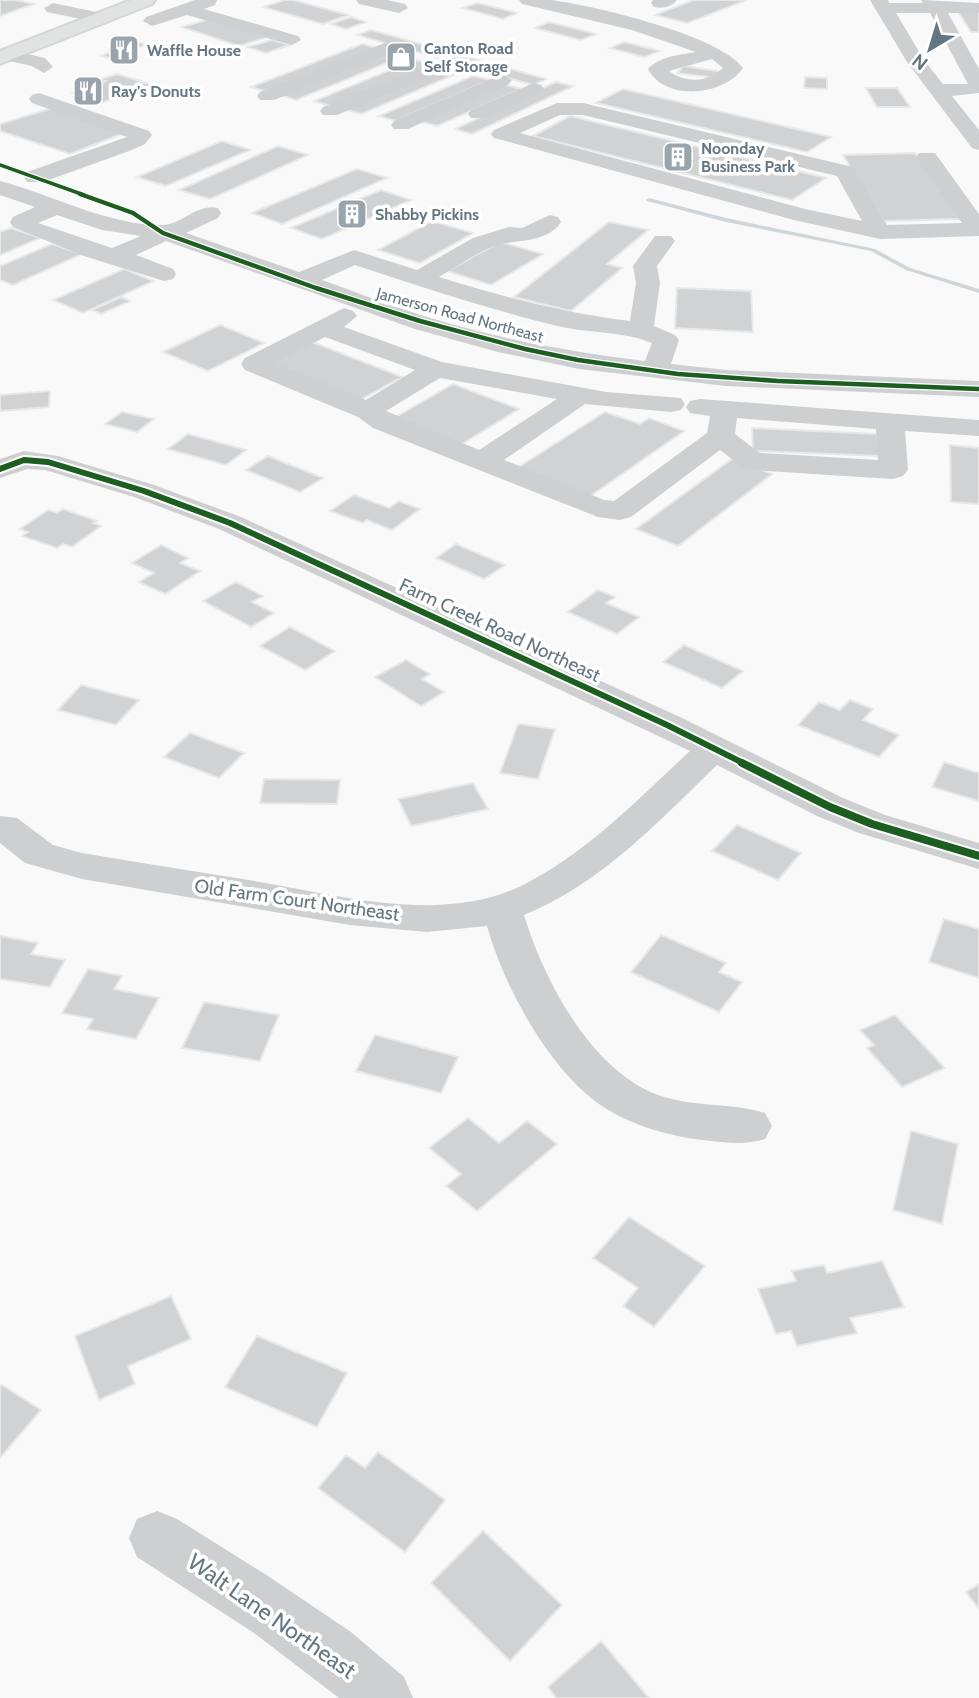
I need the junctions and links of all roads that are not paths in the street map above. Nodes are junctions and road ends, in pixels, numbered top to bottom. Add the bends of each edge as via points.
1 (146, 0) edge
2 (211, 0) edge
3 (365, 0) edge
4 (528, 0) edge
5 (881, 4) edge
6 (933, 4) edge
7 (52, 8) dead end
8 (399, 8) dead end
9 (979, 8) edge
10 (186, 9) junction
11 (92, 21) junction
12 (152, 21) dead end
13 (120, 33) dead end
14 (292, 40) dead end
15 (27, 47) joint
16 (387, 48) dead end
17 (2, 51) edge
18 (716, 53) dead end
19 (415, 56) dead end
20 (915, 61) junction
21 (444, 64) dead end
22 (44, 67) dead end
23 (974, 67) edge
24 (460, 77) dead end
25 (502, 80) dead end
26 (534, 89) dead end
27 (936, 90) junction
28 (267, 96) dead end
29 (38, 99) dead end
30 (297, 104) dead end
31 (330, 111) dead end
32 (363, 119) dead end
33 (455, 124) dead end
34 (401, 125) dead end
35 (979, 144) edge
36 (927, 158) dead end
37 (0, 165) edge
38 (35, 177) junction
39 (108, 180) dead end
40 (0, 188) edge
41 (78, 192) junction
42 (55, 206) junction
43 (210, 213) dead end
44 (488, 217) dead end
45 (10, 218) edge
46 (550, 222) dead end
47 (979, 229) edge
48 (161, 232) junction
49 (880, 232) junction
50 (663, 241) dead end
51 (481, 243) junction
52 (115, 256) junction
53 (164, 274) dead end
54 (420, 278) junction
55 (299, 281) junction
56 (365, 304) junction
57 (323, 328) junction
58 (640, 330) junction
59 (436, 369) junction
60 (668, 372) junction
61 (979, 389) edge
62 (581, 395) junction
63 (671, 404) junction
64 (368, 411) junction
65 (890, 422) junction
66 (722, 423) junction
67 (979, 428) edge
68 (484, 461) junction
69 (0, 468) edge
70 (714, 748) junction
71 (4, 827) dead end
72 (979, 856) edge
73 (502, 909) junction
74 (749, 1126) dead end
75 (157, 1538) dead end
76 (383, 1698) edge

1 - 11 main road
2 - 10 street
3 - 8 street
4 - 18 street
5 - 6 street
5 - 20 street
6 - 9 street
6 - 23 street
7 - 11 street
10 - 12 street
10 - 14 street
11 - 13 street
11 - 15 main road
15 - 17 street
16 - 28 street
17 - 22 street
19 - 30 street
20 - 23 street
20 - 27 street
21 - 31 street
23 - 27 street via 979,86
24 - 32 street
25 - 34 street
26 - 33 street
27 - 35 street
29 - 38 street via 142,135 138,141
36 - 47 street
37 - 38 street, Jamerson Road Northeast
38 - 41 street, Jamerson Road Northeast
39 - 41 street
40 - 42 street, Jamerson Road Northeast
41 - 48 street, Jamerson Road Northeast via 134,214
42 - 45 street
42 - 48 street, Jamerson Road Northeast via 110,225
43 - 48 street
44 - 51 street via 495,230
45 - 52 street
46 - 51 street via 526,235 509,234
47 - 49 street
48 - 52 street
48 - 55 street, Jamerson Road Northeast
49 - 49 street via 721,194 501,134 557,109 583,109 845,172
50 - 58 street via 645,266 648,283
51 - 54 street
52 - 53 street
54 - 55 street via 354,257
54 - 58 street via 573,322
55 - 56 street, Jamerson Road Northeast
56 - 57 street
56 - 60 street, Jamerson Road Northeast via 498,344 579,361
57 - 59 street
57 - 64 street via 254,364
58 - 60 street via 666,340
59 - 62 street
59 - 64 street
60 - 61 street, Jamerson Road Northeast
60 - 63 street
62 - 63 street
62 - 68 street
63 - 66 street
64 - 68 street via 383,422
65 - 66 street
65 - 66 street via 893,470 752,461
65 - 67 street
66 - 68 street via 620,511 598,508
69 - 70 street, Farm Creek Road Northeast via 24,460 48,462 185,506 268,539
70 - 72 street, Farm Creek Road Northeast via 851,816
70 - 73 street, Old Farm Court Northeast via 575,872
71 - 73 street, Old Farm Court Northeast via 39,854 82,866 350,911 427,917
73 - 74 street via 539,1003 585,1063 615,1091 643,1108 689,1121
75 - 76 street, Walt Lane Northeast via 301,1630 346,1662

